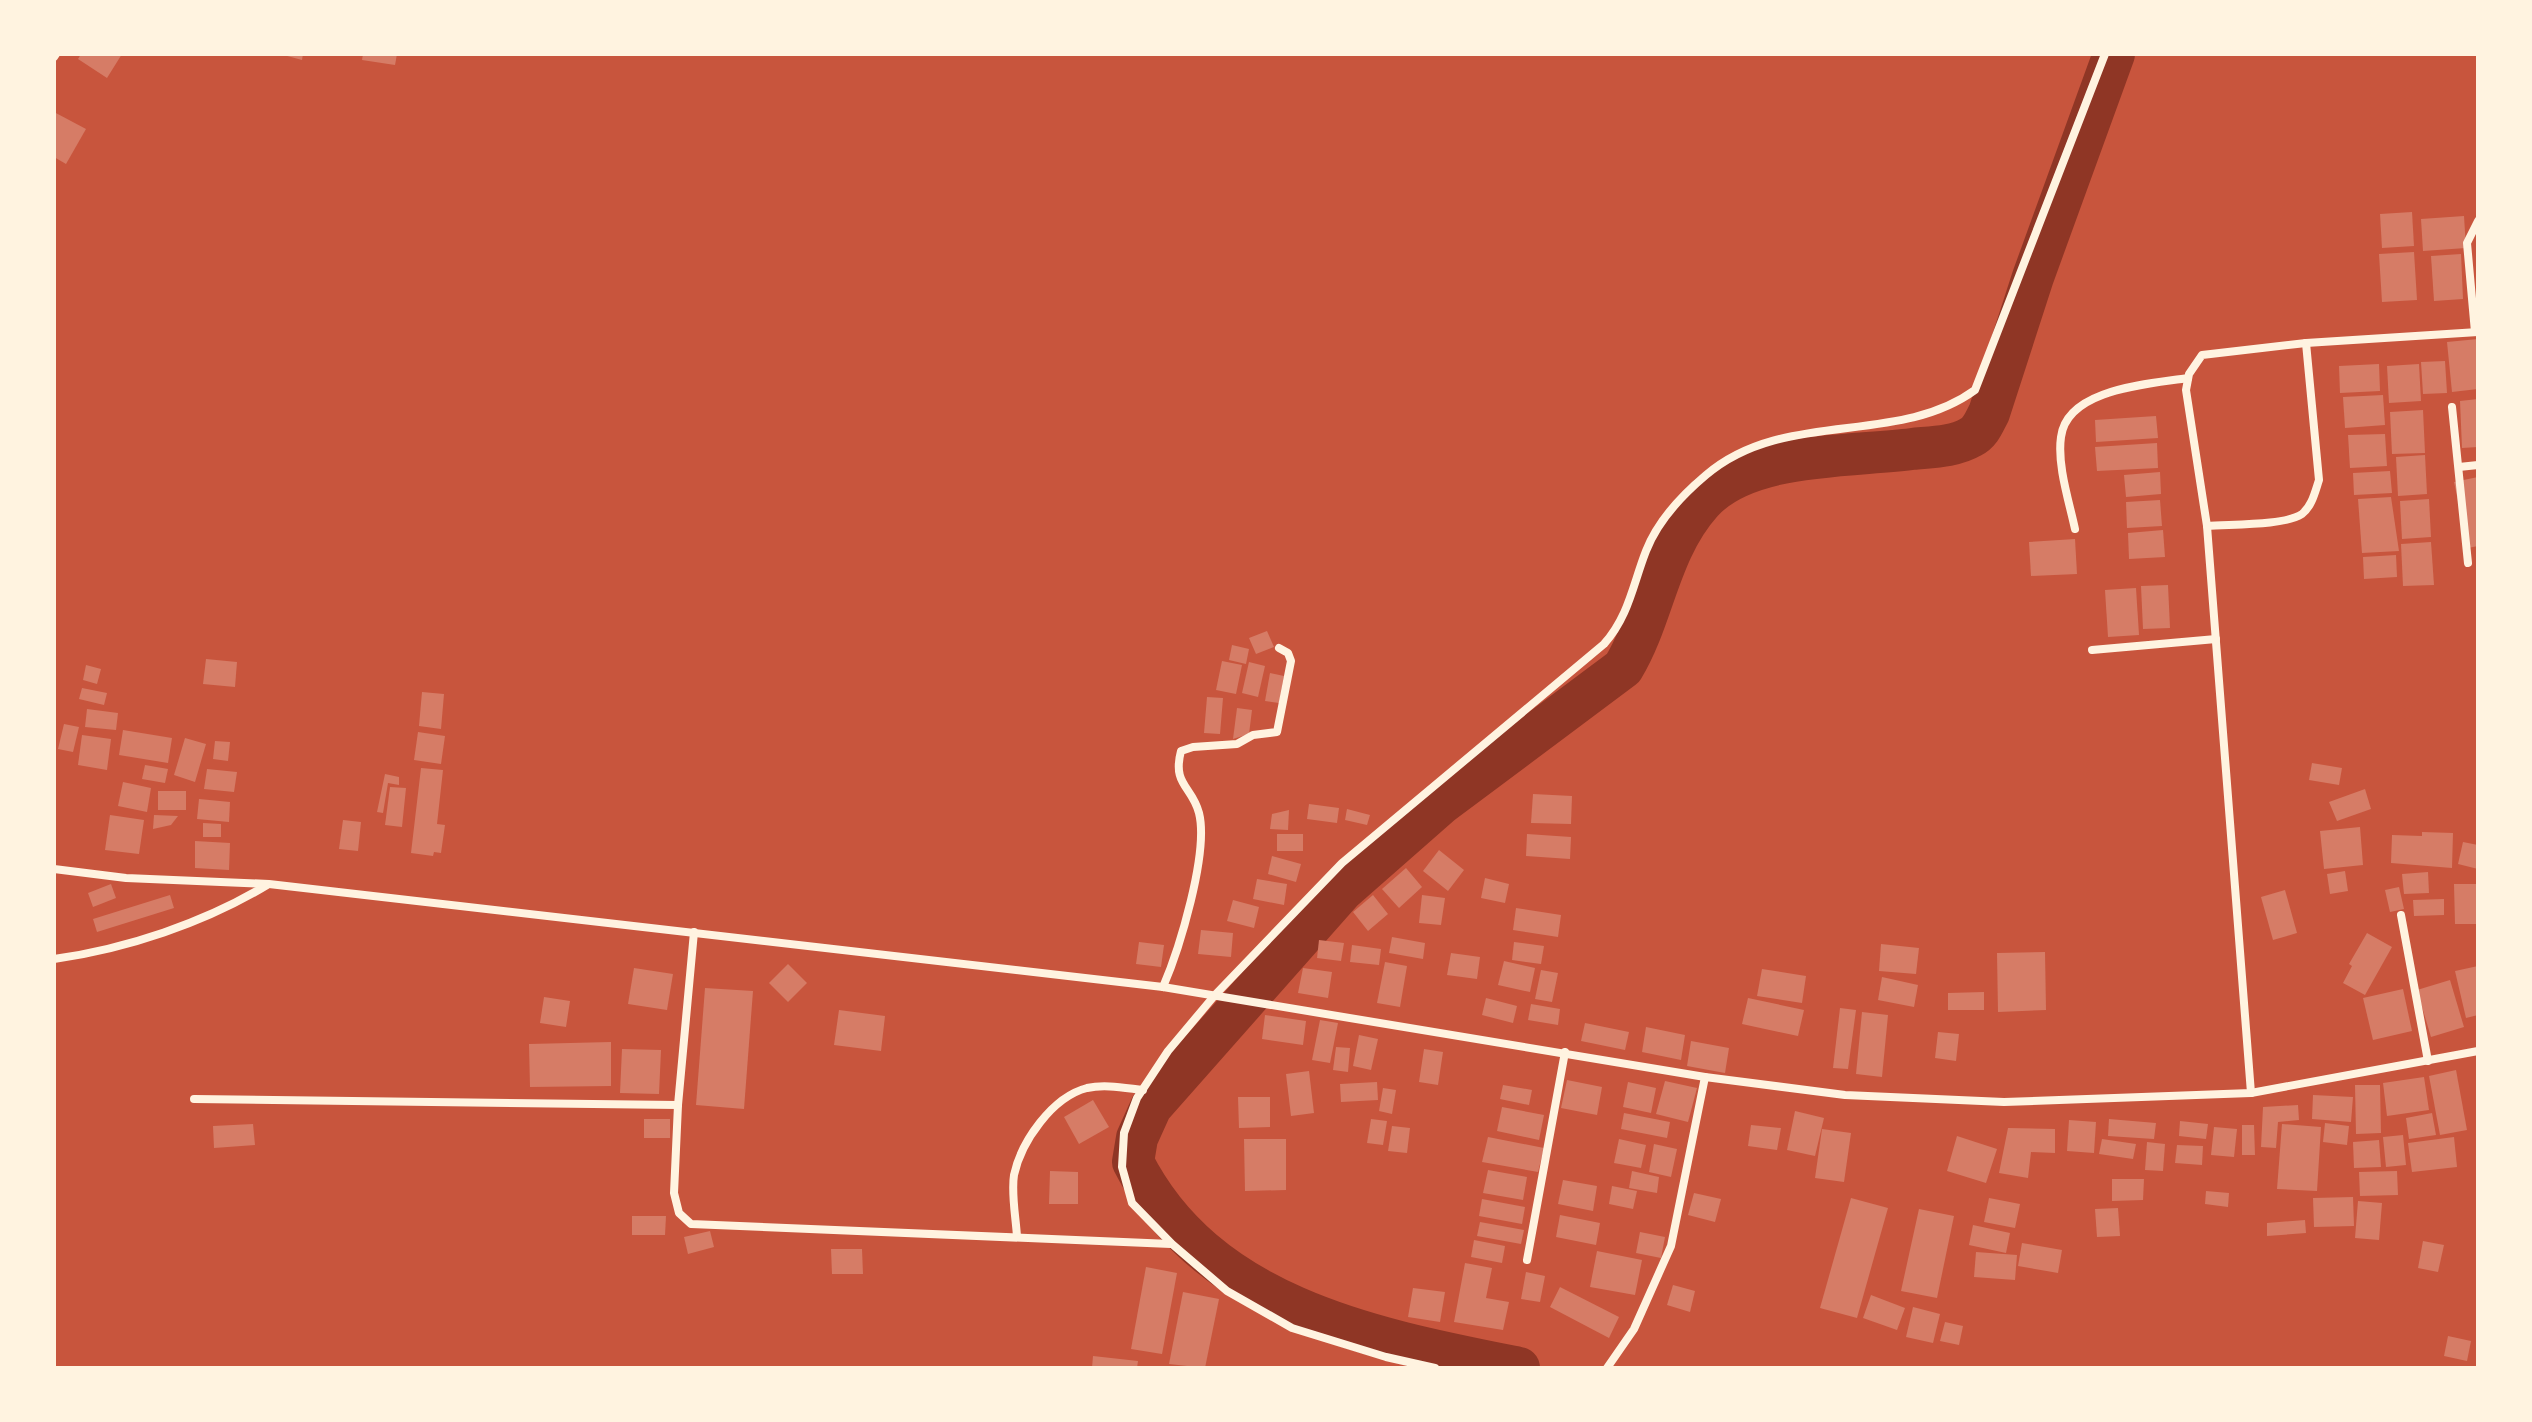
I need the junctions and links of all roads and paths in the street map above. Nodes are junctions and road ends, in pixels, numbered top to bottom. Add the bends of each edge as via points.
1 (2105, 54) edge
2 (2478, 221) edge
3 (2476, 332) edge
4 (2306, 343) junction
5 (2188, 378) junction
6 (2452, 407) dead end
7 (2478, 465) edge
8 (2459, 467) junction
9 (2207, 526) junction
10 (2075, 529) dead end
11 (2468, 563) dead end
12 (2216, 639) junction
13 (1279, 648) dead end
14 (2092, 650) dead end
15 (54, 869) edge
16 (269, 884) junction
17 (2401, 915) dead end
18 (694, 932) junction
19 (54, 959) edge
20 (1163, 987) junction
21 (1215, 995) junction
22 (2478, 1051) edge
23 (1565, 1052) junction
24 (2428, 1061) junction
25 (1705, 1077) junction
26 (1143, 1090) junction
27 (2251, 1093) junction
28 (194, 1099) dead end
29 (678, 1105) junction
30 (1017, 1237) junction
31 (1172, 1244) junction
32 (1527, 1260) dead end
33 (1435, 1368) edge
34 (1607, 1368) edge

1 - 21 street via 1975,390 1938,412 1767,440 1708,473 1661,520 1622,620 1604,644 1342,863
2 - 3 street via 2467,243
3 - 4 street
4 - 5 street via 2202,355
4 - 9 street via 2319,480 2312,501 2291,519
5 - 9 street
5 - 10 street via 2107,392 2071,414 2060,438
6 - 8 street
7 - 8 street
8 - 11 street
9 - 12 street
12 - 14 street
12 - 27 street
13 - 20 street via 1291,661 1277,732 1253,735 1237,744 1181,751 1179,779 1199,817 1197,851 1189,908
15 - 16 street
16 - 18 street
16 - 19 street via 239,902 137,941 102,953
17 - 24 street
18 - 20 street
18 - 29 street
20 - 21 street
21 - 23 street
21 - 26 street
22 - 24 street
23 - 25 street
23 - 32 street
24 - 27 street
25 - 27 street via 1930,1100 2093,1101
25 - 34 street via 1671,1246 1634,1329
26 - 30 street via 1083,1089 1036,1128 1014,1178
26 - 31 street via 1124,1133 1122,1167 1132,1203
28 - 29 street
29 - 30 street via 674,1193 679,1213 691,1224
30 - 31 street
31 - 33 street via 1227,1291 1292,1328

